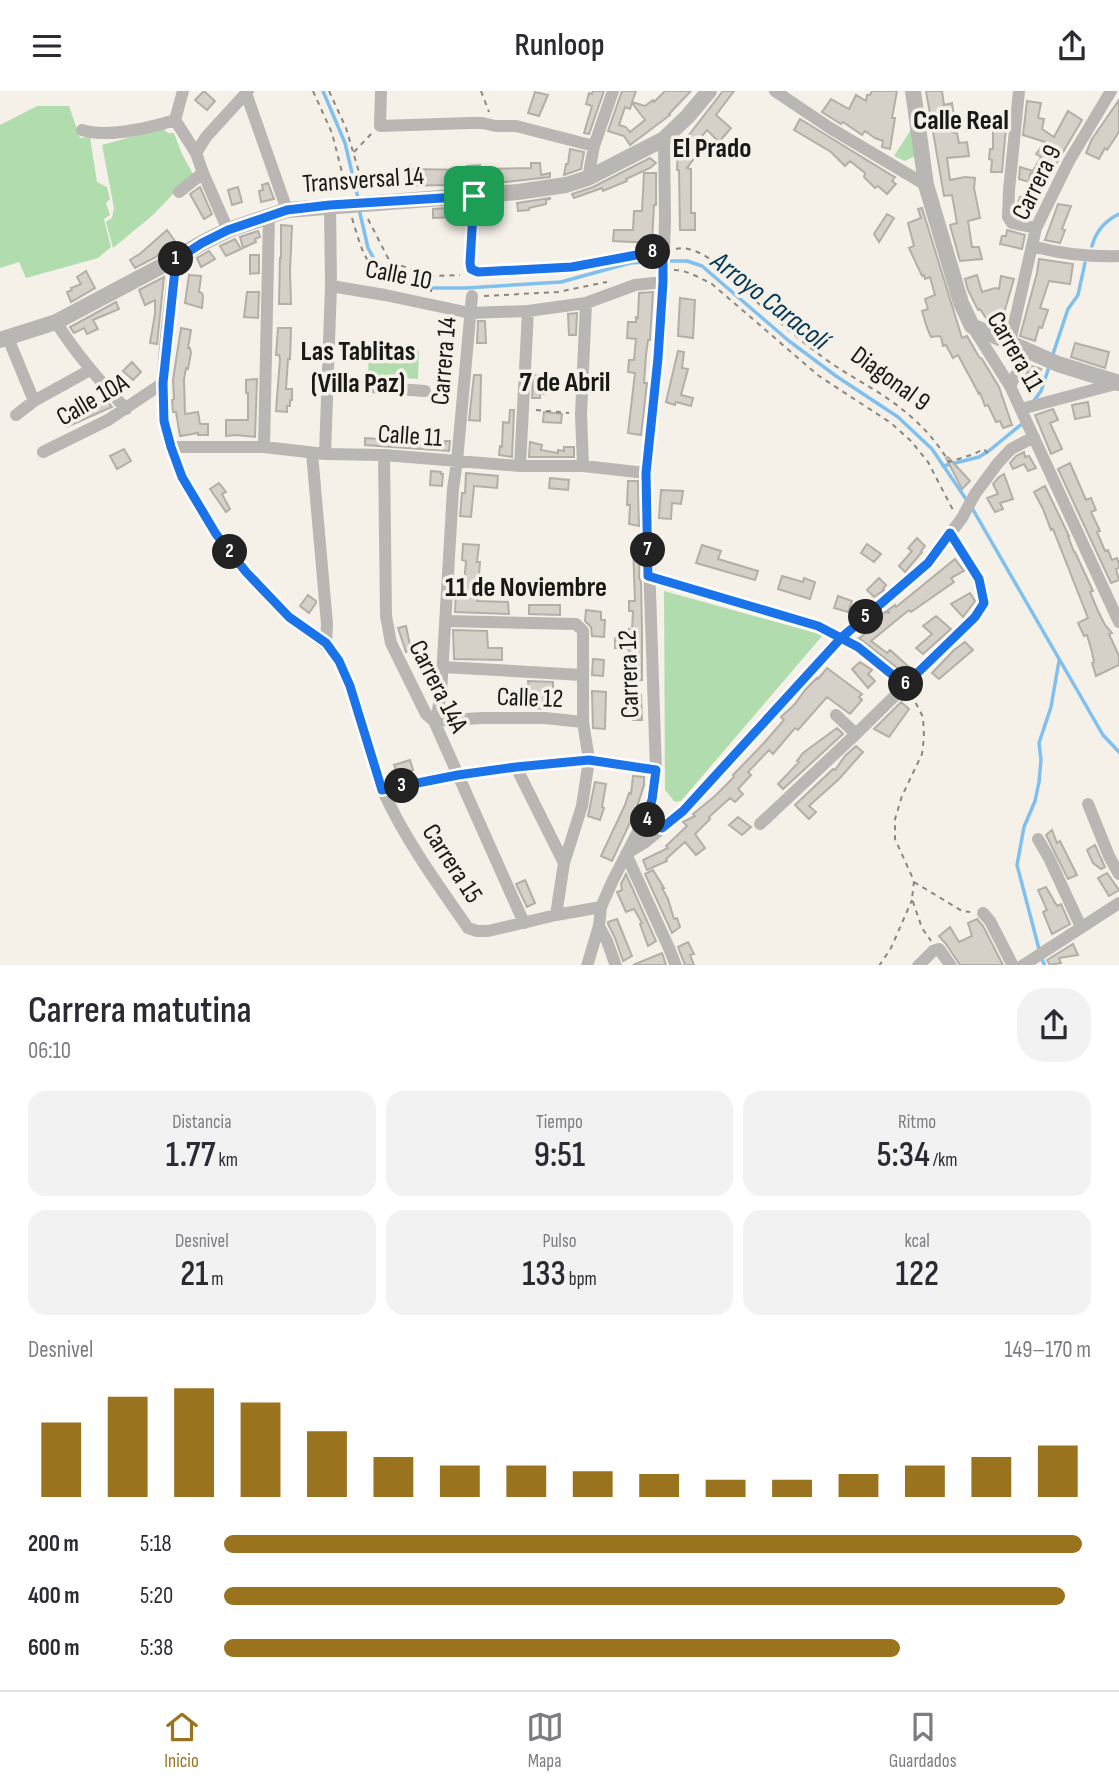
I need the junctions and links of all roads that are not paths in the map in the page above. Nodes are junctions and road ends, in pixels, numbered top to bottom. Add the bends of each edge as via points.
1 (183, 91) edge
2 (381, 91) edge
3 (613, 91) edge
4 (709, 91) edge
5 (775, 91) edge
6 (913, 91) edge
7 (1019, 91) edge
8 (1111, 91) edge
9 (247, 92) edge
10 (175, 120) junction
11 (82, 130) dead end
12 (664, 139) junction
13 (594, 146) junction
14 (196, 153) junction
15 (203, 173) junction
16 (588, 178) junction
17 (926, 185) junction
18 (179, 192) dead end
19 (474, 196) junction
20 (330, 205) junction
21 (287, 210) junction
22 (269, 216) junction
23 (1036, 228) junction
24 (228, 230) junction
25 (1032, 246) junction
26 (1119, 256) edge
27 (176, 260) junction
28 (665, 264) junction
29 (331, 286) junction
30 (472, 296) dead end
31 (586, 303) junction
32 (528, 311) junction
33 (470, 313) junction
34 (55, 322) junction
35 (972, 326) junction
36 (4, 339) edge
37 (1010, 342) junction
38 (1029, 351) junction
39 (90, 370) junction
40 (163, 383) junction
41 (1119, 383) edge
42 (329, 384) junction
43 (1010, 386) junction
44 (425, 391) dead end
45 (34, 401) junction
46 (126, 409) junction
47 (16, 415) dead end
48 (1027, 422) junction
49 (171, 447) junction
50 (264, 447) junction
51 (43, 452) dead end
52 (312, 453) junction
53 (326, 454) junction
54 (384, 455) junction
55 (457, 461) junction
56 (520, 466) junction
57 (583, 466) junction
58 (646, 473) junction
59 (950, 533) junction
60 (648, 576) junction
61 (446, 621) junction
62 (1119, 622) edge
63 (841, 638) junction
64 (326, 643) junction
65 (443, 667) junction
66 (583, 674) junction
67 (905, 685) junction
68 (835, 715) dead end
69 (434, 721) junction
70 (583, 722) junction
71 (856, 734) junction
72 (589, 760) junction
73 (516, 767) junction
74 (656, 770) junction
75 (458, 775) junction
76 (382, 790) junction
77 (1087, 804) dead end
78 (645, 818) junction
79 (760, 824) dead end
80 (662, 828) junction
81 (1038, 839) dead end
82 (626, 854) junction
83 (564, 863) junction
84 (1119, 874) edge
85 (1119, 903) edge
86 (601, 907) junction
87 (983, 913) road end
88 (556, 915) junction
89 (524, 923) junction
90 (599, 926) junction
91 (1081, 927) junction
92 (587, 965) edge
93 (616, 965) edge
94 (676, 965) edge
95 (918, 965) edge
96 (951, 965) edge
97 (1013, 965) edge
98 (1022, 965) edge

1 - 10 street
2 - 13 street via 380,126 516,125
3 - 13 street
4 - 12 street
5 - 17 street
6 - 17 street, Carrera 11
7 - 23 street via 1008,217 1012,223
8 - 23 street, Carrera 9
9 - 14 street
9 - 21 street
10 - 11 street via 127,131
10 - 14 street
12 - 16 street, Transversal 14
12 - 28 street, Carrera 12
13 - 16 street
14 - 15 street
15 - 18 street
15 - 24 street
16 - 19 street, Transversal 14
17 - 35 street, Carrera 11
19 - 20 street, Transversal 14 via 356,197
19 - 28 street via 470,263 478,272
20 - 21 street, Transversal 14
20 - 29 street
21 - 22 street, Transversal 14
22 - 24 street, Transversal 14
22 - 50 street
23 - 25 street, Carrera 9
24 - 27 street, Transversal 14
25 - 26 street via 1057,253
25 - 37 street, Carrera 9
27 - 34 street, Transversal 14
27 - 40 street, Carrera 15
28 - 31 street, Calle 10 via 635,285
28 - 58 street, Carrera 12
29 - 33 street, Calle 10
29 - 42 street
30 - 33 street, Carrera 14
31 - 32 street, Calle 10
31 - 57 street
32 - 33 street, Calle 10
32 - 56 street
33 - 55 street, Carrera 14
34 - 36 street, Transversal 14
34 - 39 street
35 - 37 street
35 - 43 street, Carrera 11
36 - 45 street
37 - 38 street
38 - 41 street
38 - 43 street
39 - 45 street
39 - 46 street
40 - 46 street, Calle 10A
40 - 49 street, Carrera 15 via 164,421
41 - 48 street
42 - 44 street
42 - 53 street
43 - 48 street, Carrera 11
45 - 47 street
46 - 51 street, Calle 10A
48 - 59 street
48 - 62 street, Carrera 11
49 - 50 street, Calle 11
49 - 64 street, Carrera 15 via 182,477 216,534 246,572 289,617
50 - 52 street, Calle 11
52 - 53 street, Calle 11
52 - 64 street
53 - 54 street, Calle 11
54 - 55 street, Calle 11
54 - 69 street, Carrera 14A via 386,616 391,643 426,715
55 - 56 street, Calle 11
55 - 61 street, Carrera 14
56 - 57 street, Calle 11
57 - 58 street, Calle 11
58 - 60 street, Carrera 12
59 - 63 street via 928,563
59 - 67 street via 979,579 984,603
60 - 63 street via 818,626
60 - 74 street, Carrera 12
61 - 65 street, Carrera 14
61 - 66 street via 576,624 583,631
63 - 67 street
63 - 80 street via 683,811
64 - 76 street, Carrera 15 via 350,686
65 - 66 street
65 - 69 street, Carrera 14
66 - 70 street
67 - 71 street
68 - 71 street
69 - 70 street, Calle 12 via 545,718
69 - 75 street, Carrera 14A
70 - 72 street
71 - 79 street
72 - 73 street
72 - 74 street
72 - 83 street via 582,806
73 - 75 street
73 - 83 street
74 - 78 street, Carrera 12
75 - 76 street
75 - 89 street, Carrera 14A
76 - 89 street, Carrera 15 via 408,839 468,928 488,931
77 - 84 street
78 - 80 street
78 - 82 street, Carrera 12
80 - 82 street
81 - 91 street
82 - 86 street, Carrera 12
82 - 94 street
83 - 88 street
85 - 91 street
86 - 88 street
86 - 90 street, Carrera 12
87 - 97 street
88 - 89 street
90 - 92 street, Carrera 12
90 - 93 street
91 - 98 street
95 - 96 street via 937,950

